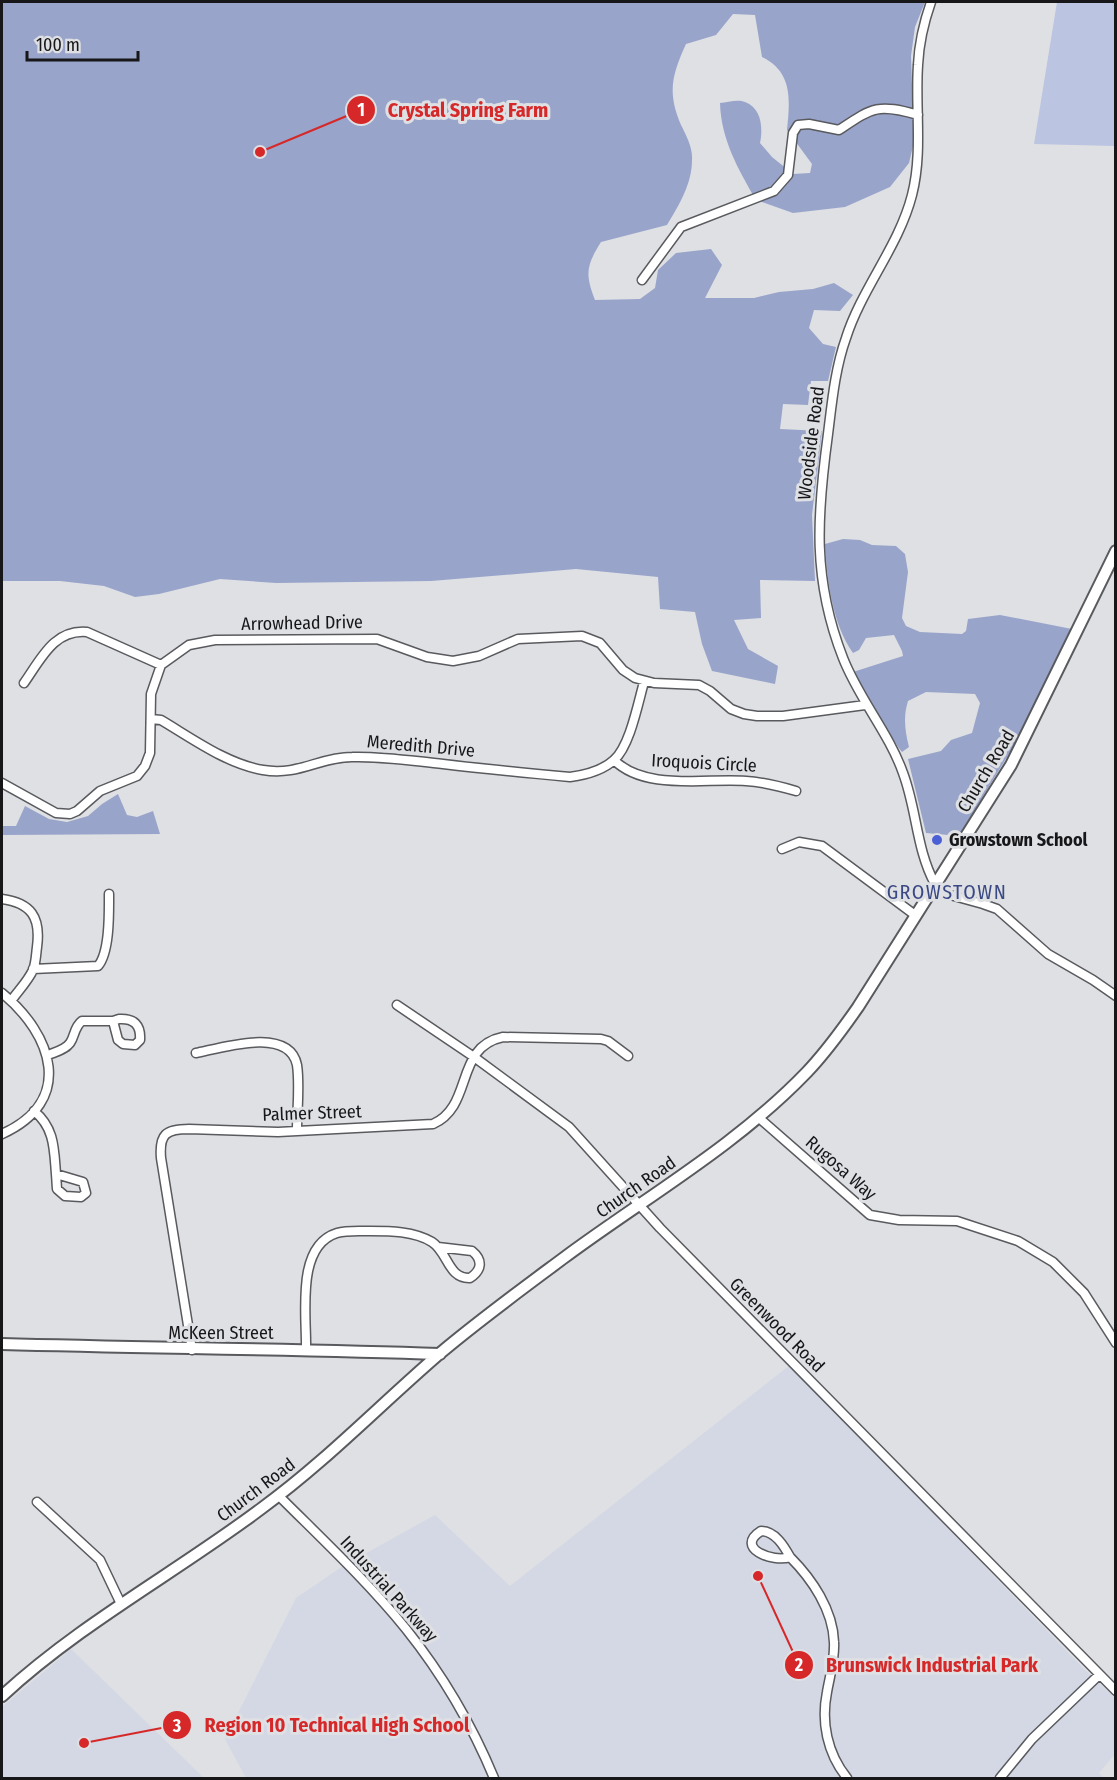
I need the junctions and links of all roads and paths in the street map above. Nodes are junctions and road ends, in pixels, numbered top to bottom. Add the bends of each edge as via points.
1 (931, 2) edge
2 (918, 115) junction
3 (642, 280) dead end
4 (1116, 552) edge
5 (161, 665) junction
6 (644, 681) junction
7 (24, 683) dead end
8 (865, 705) junction
9 (151, 719) junction
10 (614, 760) junction
11 (2, 783) edge
12 (796, 791) dead end
13 (782, 849) dead end
14 (933, 887) junction
15 (109, 894) dead end
16 (2, 899) edge
17 (915, 915) junction
18 (33, 969) junction
19 (2, 993) edge
20 (1116, 996) edge
21 (11, 1001) junction
22 (397, 1005) dead end
23 (113, 1021) dead end
24 (196, 1053) dead end
25 (48, 1055) junction
26 (628, 1056) dead end
27 (474, 1057) junction
28 (34, 1111) junction
29 (758, 1117) junction
30 (297, 1130) junction
31 (2, 1134) edge
32 (56, 1174) dead end
33 (639, 1205) junction
34 (438, 1247) junction
35 (1116, 1343) edge
36 (2, 1344) edge
37 (192, 1350) junction
38 (306, 1350) junction
39 (440, 1354) junction
40 (279, 1496) junction
41 (37, 1502) dead end
42 (790, 1557) dead end
43 (121, 1604) junction
44 (1100, 1675) junction
45 (1116, 1691) edge
46 (2, 1693) edge
47 (495, 1779) edge
48 (847, 1779) edge
49 (1000, 1779) edge

1 - 2 street, Woodside Road via 919,49
2 - 3 street via 878,108 839,130 798,125 793,133 788,176 774,191 681,227
2 - 8 street, Woodside Road via 918,163 912,197 852,322 841,356 819,515 820,567 832,626
4 - 14 street, Church Road via 1019,750
5 - 6 street, Arrowhead Drive via 189,645 215,640 377,639 426,657 453,661 479,656 518,639 582,636 600,643 628,674
5 - 7 street via 99,636 74,632 55,640
5 - 9 street via 151,694
6 - 8 street, Arrowhead Drive via 699,686 731,709 757,716
6 - 10 street via 629,731
8 - 14 street, Woodside Road via 903,772
9 - 10 street, Meredith Drive via 161,720 238,763 275,771 300,770 326,760 353,756 570,777 594,771
9 - 11 street via 150,753 141,772 100,791 75,812 56,813
10 - 12 street, Iroquois Circle via 627,771 646,778 744,780
13 - 17 street via 799,842 822,846
14 - 17 street, Church Road
14 - 20 street via 997,909 1048,954
15 - 18 street via 108,928 98,966
16 - 18 street via 25,905 35,917 38,934
17 - 29 street, Church Road via 838,1035 806,1073
18 - 21 street
19 - 21 street
21 - 25 street via 34,1027
22 - 27 street, Greenwood Road
23 - 25 street via 82,1021 67,1047
24 - 30 street via 265,1041 289,1052 297,1064
25 - 28 street via 48,1080
26 - 27 street via 608,1041 511,1037 492,1041
27 - 30 street, Palmer Street via 455,1106 433,1124
27 - 33 street, Greenwood Road via 569,1127
28 - 31 street
28 - 32 street via 51,1131
29 - 33 street, Church Road
29 - 35 street, Rugosa Way via 870,1215 957,1221 1018,1240 1053,1262 1084,1293
30 - 37 street, Palmer Street via 175,1129 161,1140
33 - 39 street, Church Road
33 - 44 street, Greenwood Road
34 - 34 street via 472,1251 480,1260 480,1268 470,1278 458,1276
34 - 38 street via 409,1234 383,1231 336,1233 323,1241 307,1272
36 - 37 street, McKeen Street
37 - 38 street, McKeen Street
38 - 39 street, McKeen Street
39 - 40 street, Church Road
40 - 43 street, Church Road
40 - 47 street, Industrial Parkway via 406,1629 462,1711
41 - 43 street via 100,1560
42 - 48 street via 816,1590 832,1625 834,1658 824,1709 825,1727 834,1759
43 - 46 street, Church Road
44 - 45 street, Greenwood Road
44 - 49 street via 1032,1739

